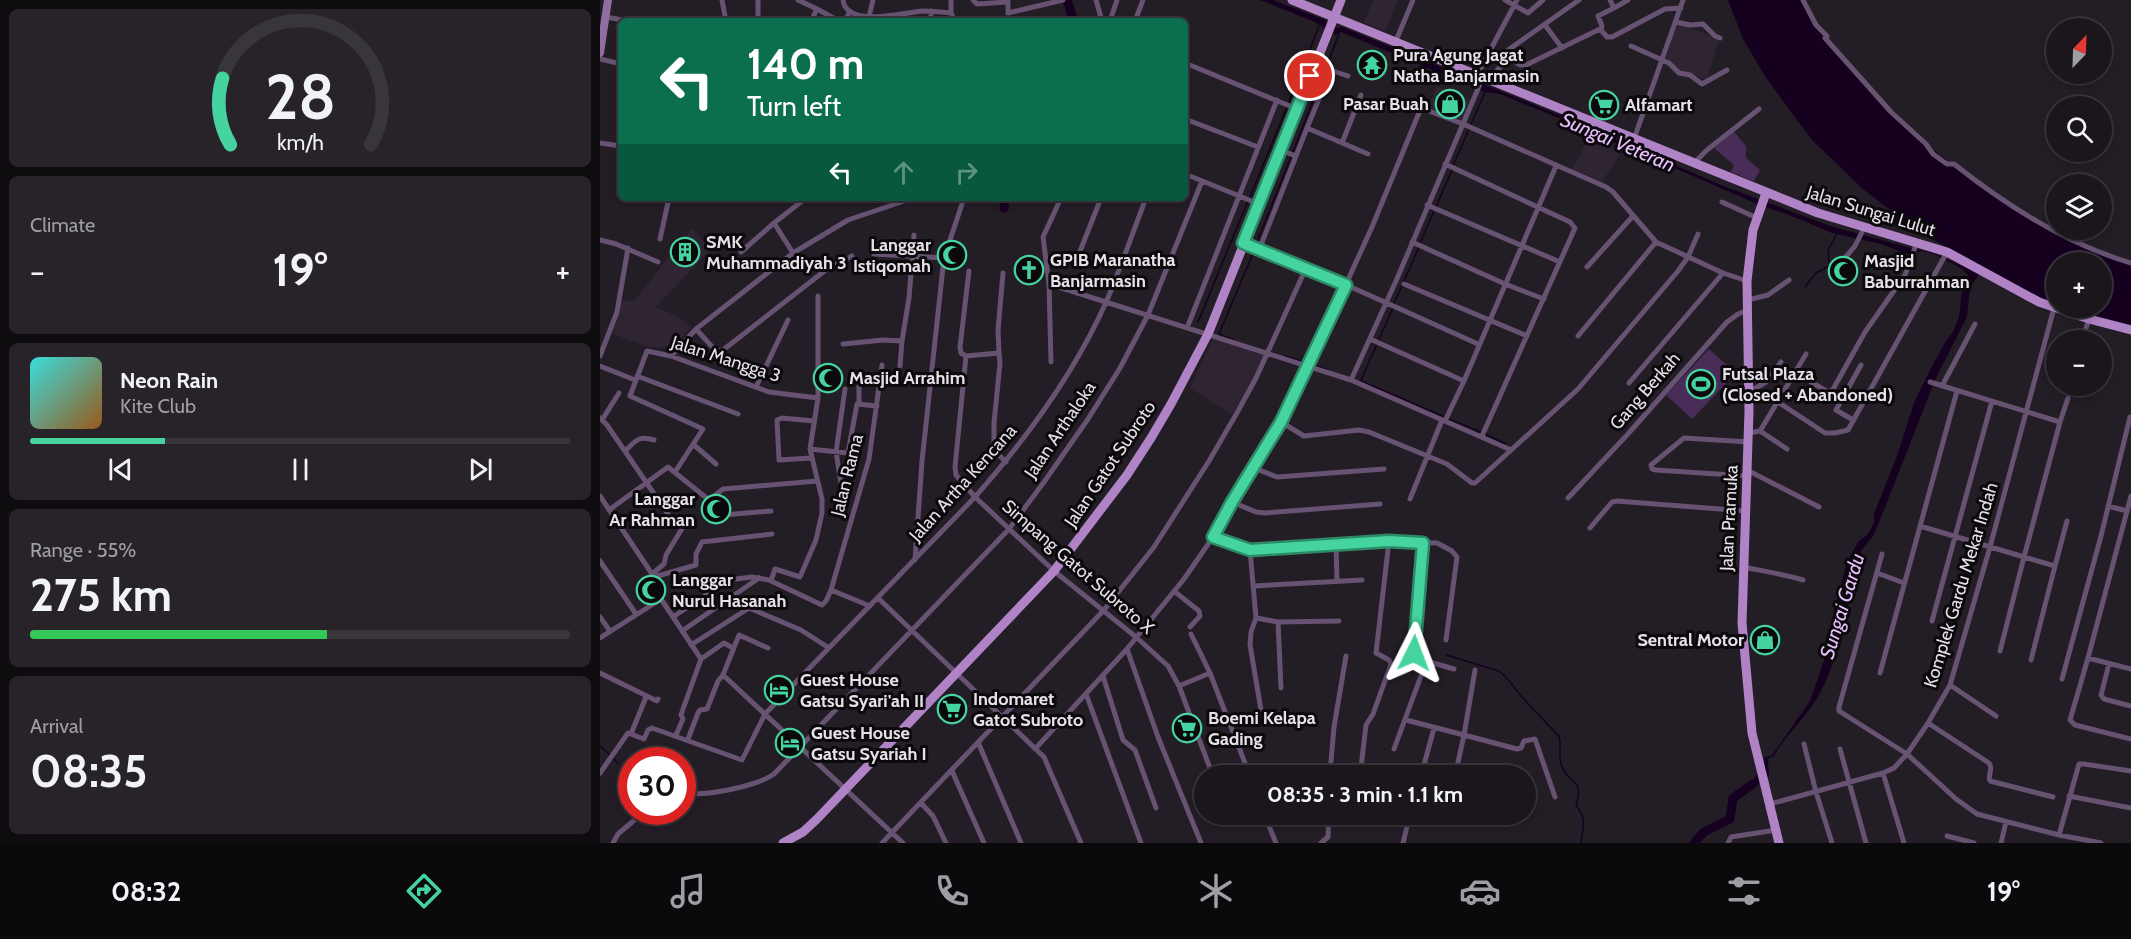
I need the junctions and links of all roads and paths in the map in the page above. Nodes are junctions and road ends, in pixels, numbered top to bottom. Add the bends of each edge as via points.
1 (608, 0) edge
2 (722, 0) edge
3 (758, 0) edge
4 (798, 0) edge
5 (843, 0) edge
6 (873, 0) edge
7 (951, 0) edge
8 (973, 0) edge
9 (1063, 0) edge
10 (1096, 0) edge
11 (1117, 0) edge
12 (1143, 0) edge
13 (1341, 0) edge
14 (1413, 0) edge
15 (1505, 0) edge
16 (1543, 0) edge
17 (1579, 0) edge
18 (1610, 0) edge
19 (1628, 0) edge
20 (1683, 0) edge
21 (1803, 0) edge
22 (1296, 1) edge
23 (1516, 2) edge
24 (1614, 8) junction
25 (1681, 8) junction
26 (817, 9) junction
27 (850, 11) junction
28 (931, 12) junction
29 (951, 13) junction
30 (726, 16) dead end
31 (606, 18) junction
32 (758, 18) edge
33 (812, 18) edge
34 (834, 18) edge
35 (846, 18) edge
36 (867, 18) edge
37 (869, 18) edge
38 (878, 18) edge
39 (931, 18) edge
40 (954, 18) edge
41 (1101, 18) edge
42 (1111, 18) edge
43 (1136, 18) edge
44 (618, 20) edge
45 (1676, 22) junction
46 (1332, 25) junction
47 (1545, 25) junction
48 (1601, 29) junction
49 (601, 35) edge
50 (1720, 38) dead end
51 (1395, 43) junction
52 (1631, 46) dead end
53 (1562, 48) junction
54 (600, 52) edge
55 (1508, 57) junction
56 (600, 59) edge
57 (1662, 60) junction
58 (618, 63) edge
59 (1188, 64) edge
60 (1324, 67) junction
61 (1727, 70) dead end
62 (1348, 76) dead end
63 (1482, 79) junction
64 (1361, 94) dead end
65 (1277, 100) junction
66 (1295, 108) junction
67 (1759, 109) dead end
68 (1188, 120) edge
69 (1465, 125) junction
70 (1307, 128) junction
71 (1634, 139) junction
72 (600, 143) edge
73 (1342, 143) junction
74 (618, 146) edge
75 (1258, 147) junction
76 (1290, 154) junction
77 (1368, 154) dead end
78 (1694, 164) junction
79 (1450, 166) junction
80 (1556, 166) junction
81 (1188, 175) edge
82 (1202, 181) junction
83 (1243, 197) junction
84 (1763, 200) junction
85 (668, 201) edge
86 (802, 201) edge
87 (904, 201) edge
88 (963, 201) edge
89 (1060, 201) edge
90 (1100, 201) edge
91 (1145, 201) edge
92 (1722, 202) dead end
93 (1256, 203) junction
94 (1538, 207) junction
95 (1433, 208) junction
96 (1633, 216) junction
97 (1757, 218) junction
98 (774, 223) junction
99 (1863, 230) junction
100 (1698, 234) dead end
101 (914, 235) dead end
102 (660, 239) dead end
103 (600, 240) edge
104 (1656, 242) junction
105 (1417, 244) junction
106 (1916, 245) junction
107 (1253, 247) junction
108 (1521, 247) junction
109 (628, 248) junction
110 (741, 252) dead end
111 (792, 253) junction
112 (874, 254) dead end
113 (852, 256) dead end
114 (913, 256) junction
115 (1945, 256) junction
116 (1688, 257) junction
117 (944, 258) junction
118 (658, 262) dead end
119 (1560, 262) junction
120 (2131, 263) edge
121 (1075, 264) dead end
122 (1587, 267) dead end
123 (1306, 268) junction
124 (969, 271) dead end
125 (1833, 272) dead end
126 (1003, 273) dead end
127 (1723, 273) junction
128 (1789, 280) dead end
129 (1747, 281) junction
130 (1049, 284) junction
131 (1404, 284) dead end
132 (1505, 284) junction
133 (1346, 285) junction
134 (818, 296) dead end
135 (1544, 299) junction
136 (1748, 300) junction
137 (1106, 301) junction
138 (2046, 304) edge
139 (1391, 305) junction
140 (1748, 310) junction
141 (1148, 315) junction
142 (2051, 318) edge
143 (2086, 318) edge
144 (2089, 319) junction
145 (788, 320) dead end
146 (1488, 320) junction
147 (1975, 324) dead end
148 (1187, 328) junction
149 (696, 329) junction
150 (2085, 330) edge
151 (2131, 330) edge
152 (1208, 334) junction
153 (1527, 336) junction
154 (1578, 336) dead end
155 (902, 341) junction
156 (1375, 342) junction
157 (843, 344) dead end
158 (1478, 344) junction
159 (1268, 352) junction
160 (999, 353) junction
161 (1806, 354) dead end
162 (600, 356) edge
163 (671, 356) junction
164 (966, 356) junction
165 (1051, 362) dead end
166 (1781, 362) dead end
167 (1308, 363) junction
168 (882, 365) dead end
169 (1861, 365) dead end
170 (600, 366) edge
171 (900, 366) dead end
172 (1795, 372) junction
173 (636, 378) junction
174 (1352, 379) junction
175 (1464, 381) junction
176 (1930, 382) dead end
177 (1629, 383) dead end
178 (859, 384) dead end
179 (1942, 386) junction
180 (756, 387) junction
181 (845, 389) dead end
182 (1957, 391) junction
183 (1749, 392) junction
184 (619, 393) dead end
185 (818, 398) junction
186 (2068, 398) dead end
187 (1992, 401) junction
188 (1778, 402) junction
189 (858, 403) junction
190 (877, 406) junction
191 (2027, 411) junction
192 (738, 414) dead end
193 (2130, 417) edge
194 (601, 419) edge
195 (1445, 419) junction
196 (1853, 420) junction
197 (814, 421) junction
198 (1281, 422) junction
199 (2060, 422) junction
200 (1760, 431) junction
201 (1483, 434) junction
202 (1749, 438) junction
203 (654, 440) dead end
204 (694, 445) junction
205 (810, 449) junction
206 (1787, 449) dead end
207 (1510, 450) junction
208 (625, 451) junction
209 (836, 452) junction
210 (1427, 456) junction
211 (811, 459) junction
212 (1006, 462) junction
213 (716, 464) dead end
214 (1254, 468) junction
215 (1384, 469) dead end
216 (675, 472) junction
217 (1747, 473) junction
218 (817, 482) junction
219 (646, 483) junction
220 (841, 483) dead end
221 (600, 496) edge
222 (2131, 496) edge
223 (975, 497) junction
224 (1568, 498) dead end
225 (1410, 499) dead end
226 (708, 500) junction
227 (1232, 502) junction
228 (1380, 504) dead end
229 (2108, 506) junction
230 (1819, 507) dead end
231 (609, 510) junction
232 (771, 511) dead end
233 (1745, 511) junction
234 (2127, 511) junction
235 (672, 520) dead end
236 (2067, 521) dead end
237 (1920, 526) junction
238 (683, 527) dead end
239 (1590, 528) dead end
240 (1009, 529) junction
241 (772, 534) dead end
242 (1955, 536) junction
243 (1213, 537) junction
244 (1389, 541) junction
245 (1336, 543) junction
246 (1423, 543) junction
247 (1990, 547) junction
248 (1250, 550) junction
249 (1882, 554) dead end
250 (2024, 558) junction
251 (915, 560) junction
252 (600, 561) edge
253 (2055, 566) junction
254 (1743, 567) junction
255 (1054, 571) junction
256 (1877, 573) junction
257 (653, 575) junction
258 (759, 578) junction
259 (1362, 580) dead end
260 (1803, 580) dead end
261 (771, 581) junction
262 (1337, 581) junction
263 (1904, 583) junction
264 (1254, 586) junction
265 (831, 590) junction
266 (1174, 591) junction
267 (878, 598) junction
268 (661, 599) junction
269 (870, 606) junction
270 (1104, 610) junction
271 (636, 614) junction
272 (600, 616) edge
273 (673, 617) junction
274 (1256, 618) junction
275 (1339, 621) dead end
276 (1932, 621) dead end
277 (1278, 622) junction
278 (1190, 627) dead end
279 (911, 630) junction
280 (610, 631) junction
281 (682, 631) junction
282 (1191, 634) dead end
283 (1136, 637) junction
284 (600, 638) edge
285 (1446, 640) dead end
286 (691, 645) junction
287 (733, 648) junction
288 (768, 648) dead end
289 (829, 648) junction
290 (1127, 649) junction
291 (2000, 651) dead end
292 (1346, 656) dead end
293 (2088, 658) junction
294 (701, 659) junction
295 (1423, 660) junction
296 (2031, 660) dead end
297 (2109, 664) junction
298 (1454, 669) dead end
299 (2131, 669) edge
300 (1475, 670) dead end
301 (600, 673) edge
302 (1880, 673) dead end
303 (723, 674) junction
304 (957, 674) junction
305 (1210, 674) junction
306 (1103, 676) junction
307 (2062, 679) dead end
308 (1950, 685) junction
309 (1179, 686) junction
310 (1281, 688) dead end
311 (1086, 694) junction
312 (646, 697) junction
313 (658, 699) dead end
314 (2131, 706) edge
315 (1261, 710) dead end
316 (765, 714) junction
317 (1996, 716) dead end
318 (1002, 717) junction
319 (1406, 720) junction
320 (1928, 723) junction
321 (1434, 728) junction
322 (631, 734) junction
323 (676, 735) junction
324 (1464, 735) junction
325 (688, 739) junction
326 (2131, 740) edge
327 (978, 742) junction
328 (1804, 744) dead end
329 (801, 747) junction
330 (1035, 749) junction
331 (1394, 749) dead end
332 (1840, 749) dead end
333 (1907, 754) junction
334 (1209, 765) edge
335 (1246, 765) edge
336 (1331, 765) edge
337 (1361, 765) edge
338 (1424, 765) edge
339 (1457, 765) edge
340 (951, 771) junction
341 (2131, 771) edge
342 (600, 773) edge
343 (1883, 774) junction
344 (1850, 782) junction
345 (847, 789) junction
346 (1816, 792) junction
347 (696, 795) edge
348 (2068, 796) junction
349 (2053, 797) dead end
350 (1556, 798) dead end
351 (921, 802) junction
352 (1770, 804) junction
353 (1156, 808) dead end
354 (2131, 808) edge
355 (2006, 822) junction
356 (629, 825) edge
357 (1269, 825) edge
358 (1329, 825) edge
359 (1407, 825) edge
360 (1776, 830) junction
361 (892, 833) junction
362 (2059, 835) junction
363 (1947, 836) dead end
364 (613, 843) edge
365 (783, 843) edge
366 (882, 843) edge
367 (903, 843) edge
368 (946, 843) edge
369 (984, 843) edge
370 (1021, 843) edge
371 (1081, 843) edge
372 (1141, 843) edge
373 (1202, 843) edge
374 (1276, 843) edge
375 (1321, 843) edge
376 (1403, 843) edge
377 (1728, 843) edge
378 (1779, 843) edge
379 (1832, 843) edge
380 (1866, 843) edge
381 (1904, 843) edge
382 (1974, 843) edge
383 (2001, 843) edge
384 (2101, 843) edge

1 - 31 street
2 - 30 street
3 - 32 street
4 - 26 street
5 - 27 street
6 - 37 street
7 - 29 street
8 - 9 street via 977,4 1008,2 1008,13
10 - 41 street
11 - 42 street
12 - 43 street
13 - 46 main road, Jalan Gatot Subroto
14 - 51 street
15 - 23 street
16 - 23 street via 1530,13
17 - 47 street
18 - 24 street
19 - 24 street
20 - 25 street
21 - 120 street via 1825,38 1933,154 2052,230
22 - 46 main road, Jalan Sungai Lulut
23 - 63 street
24 - 48 street via 1598,15
25 - 45 street
25 - 48 street via 1665,9 1612,37
26 - 33 street
26 - 34 street
27 - 35 street
27 - 36 street
28 - 29 street
28 - 38 street
28 - 39 street
29 - 40 street
31 - 44 street
31 - 49 street
45 - 50 street via 1703,24
45 - 57 street
46 - 51 main road, Jalan Sungai Lulut
46 - 60 main road, Jalan Gatot Subroto
47 - 53 street
47 - 55 street via 1508,50
48 - 53 street
49 - 54 street
51 - 63 main road, Jalan Sungai Lulut
52 - 57 street
53 - 55 street via 1526,65
55 - 63 street
56 - 58 street
57 - 61 street via 1702,84
57 - 71 street
59 - 65 street
60 - 62 street
60 - 66 main road, Jalan Gatot Subroto
60 - 70 street
63 - 69 street
63 - 71 main road, Jalan Sungai Lulut
64 - 73 street
65 - 66 street
65 - 75 street
66 - 76 main road, Jalan Gatot Subroto
67 - 78 street
68 - 75 street
69 - 79 street
69 - 80 street
69 - 133 street via 1419,107
70 - 73 street
70 - 76 street
71 - 78 main road, Jalan Sungai Lulut
72 - 74 street
73 - 77 street
75 - 83 street
76 - 93 main road, Jalan Gatot Subroto
76 - 107 street
78 - 84 main road, Jalan Sungai Lulut
79 - 94 street
79 - 95 street
80 - 94 street
80 - 96 street via 1601,184
81 - 82 street
82 - 83 street
82 - 141 street, Jalan Arthaloka
83 - 93 street
83 - 148 street
84 - 97 main road, Jalan Pramuka
84 - 99 main road, Jalan Sungai Lulut via 1818,213
85 - 102 street
86 - 98 street
87 - 111 street via 848,220
88 - 117 street
89 - 130 street via 1043,237
90 - 121 street
91 - 137 street, Jalan Artha Kencana
92 - 97 street
93 - 107 main road, Jalan Gatot Subroto
94 - 108 street
94 - 119 street via 1575,228
95 - 105 street
95 - 108 street
96 - 104 street
96 - 122 street
97 - 129 main road, Jalan Pramuka
98 - 110 street
98 - 111 street
99 - 106 main road, Jalan Sungai Lulut
99 - 125 street
100 - 116 street
101 - 114 street
103 - 109 street
104 - 116 street
104 - 154 street
105 - 132 street
105 - 139 street
106 - 115 main road, Jalan Sungai Lulut
106 - 172 street via 1905,274 1830,392
107 - 123 street
107 - 152 main road, Jalan Gatot Subroto
108 - 119 street
108 - 132 street
109 - 118 street
109 - 162 street via 617,312
111 - 149 street
112 - 114 street
113 - 149 street via 827,269 723,350 716,351
114 - 117 street
114 - 155 street
115 - 138 main road, Jalan Sungai Lulut via 1961,260
115 - 196 street
116 - 127 street
116 - 207 street via 1583,383
117 - 251 street
119 - 135 street
123 - 133 street
123 - 159 street
124 - 164 street, Simpang Gatot Subroto X via 960,347
126 - 160 street
127 - 129 street
127 - 177 street
128 - 136 street via 1768,295
129 - 136 main road, Jalan Pramuka
130 - 137 street
130 - 165 street
131 - 146 street
132 - 135 street
132 - 146 street
133 - 139 street
133 - 167 street
134 - 185 street
135 - 153 street
136 - 140 main road, Jalan Pramuka
137 - 141 street
137 - 212 street, Jalan Artha Kencana via 1060,387
139 - 156 street
139 - 158 street
140 - 183 main road, Jalan Pramuka
140 - 224 street, Gang Berkah via 1727,322
141 - 148 street
141 - 240 street, Jalan Arthaloka via 1088,419
142 - 191 street, Komplek Gardu Mekar Indah
143 - 144 main road, Jalan Sungai Lulut
144 - 150 street
144 - 151 main road, Jalan Sungai Lulut
145 - 180 street
146 - 153 street
146 - 158 street
147 - 179 street
148 - 152 street
149 - 163 street
152 - 159 street
152 - 255 main road, Jalan Gatot Subroto via 1127,475
153 - 201 street
155 - 157 street
155 - 171 street
156 - 174 street
156 - 175 street
158 - 175 street
159 - 167 street
159 - 270 street via 1238,411 1155,547
160 - 164 street
160 - 212 street via 994,450
161 - 172 street
163 - 173 street, Jalan Mangga 3 via 647,351
163 - 180 street, Jalan Mangga 3
164 - 223 street, Simpang Gatot Subroto X via 955,467 956,475
166 - 183 street via 1766,382
167 - 174 street
167 - 198 street
168 - 190 street, Jalan Rama
169 - 196 street via 1836,410
170 - 173 street
172 - 188 street
173 - 192 street
173 - 204 street via 630,396 702,428
174 - 195 street
175 - 195 street
176 - 179 street
178 - 189 street
179 - 182 street
180 - 185 street, Jalan Mangga 3
181 - 209 street
182 - 187 street
182 - 237 street
183 - 202 main road, Jalan Pramuka
184 - 194 street
185 - 197 street
186 - 199 street
187 - 191 street
187 - 242 street
188 - 196 street via 1825,433 1848,430
188 - 200 street
189 - 190 street
189 - 209 street via 848,452
190 - 265 street, Jalan Rama via 869,459
191 - 199 street
191 - 247 street, Komplek Gardu Mekar Indah
193 - 229 street
194 - 208 street
195 - 201 street
195 - 210 street
197 - 205 street
197 - 211 street via 777,420 779,460
198 - 210 street via 1304,436 1363,431
198 - 214 street
199 - 250 street
200 - 202 street
200 - 206 street
201 - 207 street
202 - 217 main road, Jalan Pramuka
202 - 217 street via 1684,438 1651,465 1656,470
203 - 208 street via 640,438
204 - 213 street
204 - 216 street
205 - 209 street
205 - 211 street
207 - 210 street via 1474,483 1453,467
208 - 219 street
209 - 220 street
210 - 225 street
211 - 218 street
212 - 223 street, Jalan Artha Kencana
214 - 215 street via 1278,477
214 - 227 street
216 - 219 street via 666,467
216 - 226 street
217 - 230 street
217 - 233 main road, Jalan Pramuka
218 - 226 street via 723,489
218 - 261 street via 822,513 816,540 800,577 775,569
219 - 231 street
219 - 235 street
221 - 231 street
222 - 234 street
223 - 240 street, Simpang Gatot Subroto X
223 - 251 street, Jalan Artha Kencana
226 - 232 street via 712,516
227 - 228 street via 1265,513
227 - 243 street
229 - 234 street
229 - 307 street
231 - 257 street
233 - 239 street via 1617,501
233 - 254 main road, Jalan Pramuka
234 - 293 street
236 - 253 street
237 - 242 street
237 - 263 street
238 - 257 street via 664,564
240 - 255 street, Simpang Gatot Subroto X
240 - 279 street, Jalan Arthaloka
241 - 257 street via 702,542 696,565
242 - 247 street
242 - 276 street
243 - 248 street
243 - 266 street
244 - 245 street
244 - 246 street
244 - 337 street via 1376,653 1391,664 1366,724
245 - 248 street
245 - 262 street
246 - 285 street via 1440,544 1457,556
246 - 295 street via 1413,649
247 - 250 street
247 - 308 street, Komplek Gardu Mekar Indah
248 - 264 street
249 - 256 street
250 - 253 street
250 - 291 street
251 - 267 street, Jalan Artha Kencana
252 - 271 street
253 - 296 street
254 - 260 street
254 - 352 main road, Jalan Pramuka via 1743,649 1749,711
255 - 270 street, Simpang Gatot Subroto X
255 - 304 main road, Jalan Gatot Subroto
256 - 263 street
256 - 333 street via 1839,709
257 - 268 street via 661,589
258 - 261 street
258 - 273 street via 731,579
258 - 281 street
259 - 262 street
261 - 265 street via 822,605
262 - 264 street
263 - 302 street
264 - 274 street
265 - 269 street
266 - 278 street via 1199,611 1200,616
266 - 283 street
267 - 269 street, Jalan Artha Kencana
267 - 279 street
268 - 271 street
268 - 273 street
269 - 289 street, Jalan Artha Kencana
270 - 283 street, Simpang Gatot Subroto X
270 - 318 street
271 - 280 street
272 - 280 street
273 - 281 street
274 - 277 street
274 - 315 street via 1250,645
275 - 277 street
277 - 310 street
279 - 304 street
279 - 329 street, Jalan Arthaloka
280 - 284 street
281 - 286 street
282 - 305 street
283 - 290 street
283 - 309 street, Simpang Gatot Subroto X via 1168,666
286 - 289 street via 748,608 801,630
286 - 294 street
287 - 288 street via 740,635
287 - 294 street via 724,644
287 - 303 street
289 - 316 street, Jalan Artha Kencana
290 - 306 street
290 - 373 street
292 - 336 street
293 - 297 street
293 - 326 street via 2071,721
294 - 323 street
295 - 298 street
295 - 319 street via 1425,668
297 - 299 street
297 - 314 street via 2101,695
300 - 324 street
301 - 312 street
303 - 316 street
303 - 325 street via 707,709 698,713
304 - 318 street
304 - 345 main road, Jalan Gatot Subroto
305 - 309 street
305 - 335 street
306 - 311 street
306 - 353 street via 1124,740 1135,750
308 - 317 street
308 - 320 street, Komplek Gardu Mekar Indah
309 - 334 street, Simpang Gatot Subroto X
311 - 330 street
311 - 372 street
312 - 313 street
312 - 322 street
316 - 325 street, Jalan Artha Kencana via 742,760
316 - 329 street
318 - 327 street
318 - 330 street
319 - 321 street
319 - 331 street
320 - 333 street, Komplek Gardu Mekar Indah
320 - 349 street via 1989,763 1990,781
321 - 324 street
321 - 338 street
322 - 323 street via 644,739 652,728
322 - 342 street via 627,734
323 - 325 street
324 - 339 street
324 - 350 street via 1517,749 1524,741 1535,739
327 - 340 street
327 - 370 street
328 - 346 street
329 - 345 street
329 - 347 street, Jalan Arthaloka via 762,782
330 - 371 street via 1047,761
332 - 344 street
333 - 343 street, Komplek Gardu Mekar Indah
333 - 355 street via 1970,809
340 - 351 street
340 - 369 street
341 - 348 street via 2079,764
343 - 344 street, Komplek Gardu Mekar Indah
343 - 381 street
344 - 346 street, Komplek Gardu Mekar Indah
344 - 380 street
345 - 361 street
345 - 365 main road, Jalan Gatot Subroto via 803,832
346 - 352 street, Komplek Gardu Mekar Indah
346 - 379 street
348 - 354 street
348 - 362 street
351 - 361 street
351 - 368 street
352 - 360 main road, Jalan Pramuka
355 - 362 street
355 - 383 street
356 - 364 street
357 - 374 street
358 - 375 street via 1328,837
359 - 376 street
360 - 377 street via 1731,837
360 - 378 main road, Jalan Pramuka
361 - 366 street
361 - 367 street
362 - 384 street
363 - 382 street

